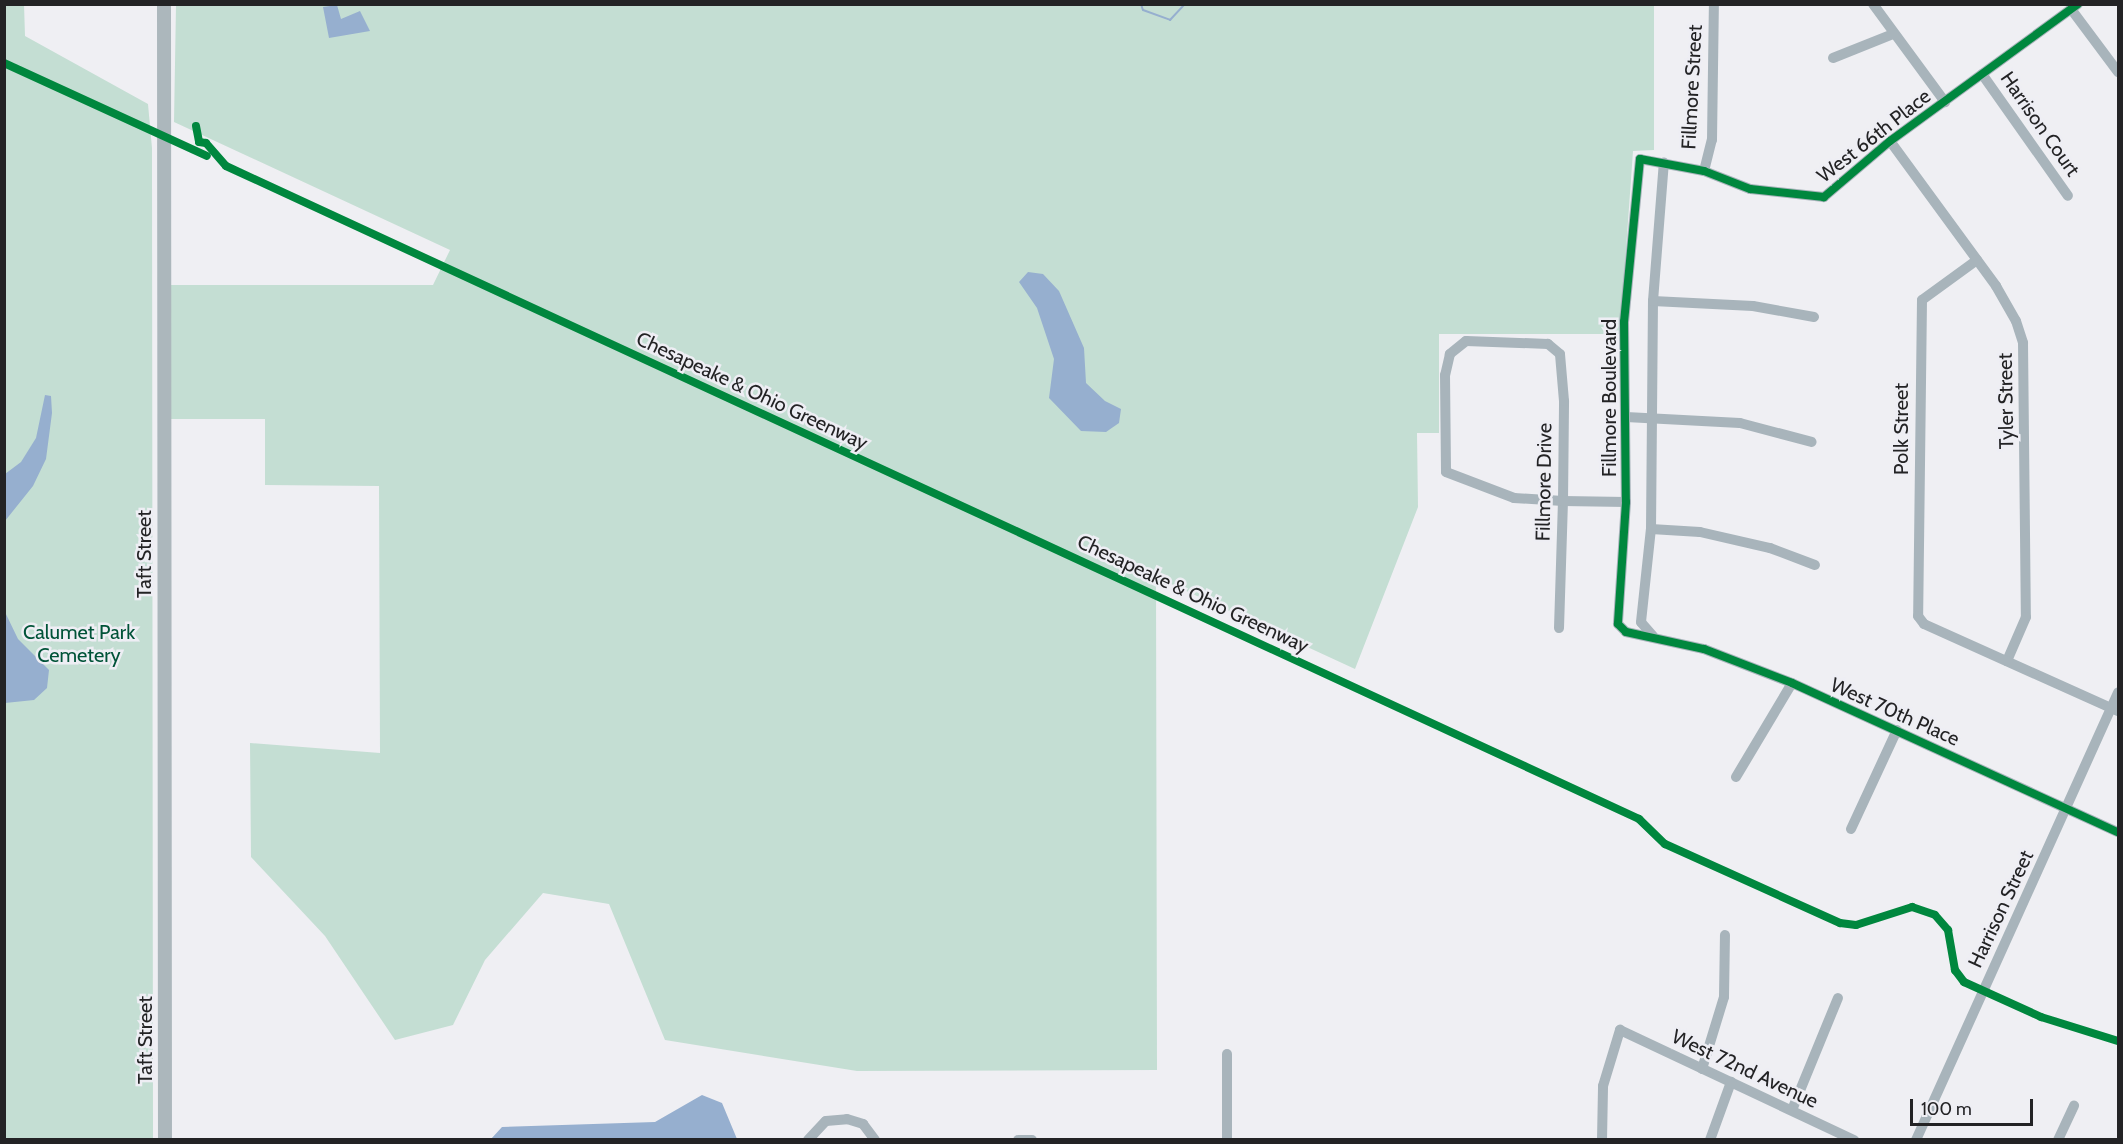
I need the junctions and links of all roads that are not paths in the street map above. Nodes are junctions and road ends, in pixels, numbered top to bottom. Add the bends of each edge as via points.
1 (164, 4) edge
2 (1714, 4) edge
3 (1873, 4) edge
4 (2074, 7) edge
5 (1893, 34) junction
6 (1833, 58) dead end
7 (2118, 72) edge
8 (1982, 74) junction
9 (1945, 102) junction
10 (1890, 141) junction
11 (1664, 162) junction
12 (1704, 171) junction
13 (2068, 196) dead end
14 (1977, 260) junction
15 (1653, 301) junction
16 (1814, 317) dead end
17 (1626, 417) junction
18 (1652, 417) junction
19 (1812, 442) dead end
20 (1563, 501) junction
21 (1626, 502) junction
22 (1651, 529) junction
23 (1815, 565) dead end
24 (1559, 628) dead end
25 (1653, 636) junction
26 (2007, 661) junction
27 (1792, 683) junction
28 (2118, 693) edge
29 (2115, 710) edge
30 (1897, 730) junction
31 (1736, 777) dead end
32 (2067, 808) junction
33 (1851, 828) dead end
34 (2118, 832) edge
35 (1725, 935) dead end
36 (1838, 998) dead end
37 (1227, 1054) dead end
38 (1702, 1069) junction
39 (1731, 1082) junction
40 (2074, 1106) dead end
41 (1792, 1110) junction
42 (165, 1140) edge
43 (808, 1140) edge
44 (875, 1140) edge
45 (1018, 1140) edge
46 (1032, 1140) edge
47 (1227, 1140) edge
48 (1602, 1140) edge
49 (1710, 1140) edge
50 (1854, 1140) edge
51 (1916, 1140) edge
52 (2058, 1140) edge

1 - 42 main road, Taft Street
2 - 12 street, Fillmore Street via 1712,140
3 - 5 street
4 - 7 street
4 - 8 street, West 66th Place
5 - 6 street
5 - 9 street
8 - 9 street, West 66th Place
8 - 13 street, Harrison Court
9 - 10 street, West 66th Place
10 - 12 street, West 66th Place via 1824,197 1750,189
10 - 14 street, Tyler Street
11 - 12 street, West 66th Place
11 - 15 street
11 - 17 street, Fillmore Boulevard via 1640,159 1636,164 1624,322
14 - 26 street, Tyler Street via 2016,321 2023,343 2026,617
14 - 26 street, Polk Street via 1922,300 1918,616 1924,624
15 - 16 street via 1754,306
15 - 18 street
17 - 18 street
17 - 21 street, Fillmore Boulevard
18 - 19 street via 1740,423
18 - 22 street
20 - 20 street, Fillmore Drive via 1514,498 1446,472 1445,375 1450,354 1466,341 1548,344 1560,354 1564,368
20 - 21 street
20 - 24 street, Fillmore Drive
21 - 25 street, Fillmore Boulevard via 1618,624 1626,632
22 - 23 street via 1712,535 1770,548
22 - 25 street via 1641,622
25 - 27 street, West 70th Place via 1704,649
26 - 29 street
27 - 30 street, West 70th Place
27 - 31 street
28 - 29 street, Harrison Street
29 - 32 street, Harrison Street
30 - 32 street, West 70th Place
30 - 33 street
32 - 34 street, West 70th Place
32 - 51 street, Harrison Street
35 - 38 street via 1724,997
36 - 41 street
37 - 47 street
38 - 39 street, West 72nd Avenue
38 - 48 street, West 72nd Avenue via 1620,1030 1603,1086
39 - 41 street, West 72nd Avenue
39 - 49 street
40 - 52 street
41 - 50 street, West 72nd Avenue
43 - 44 street via 826,1121 847,1119 863,1124
45 - 46 street

